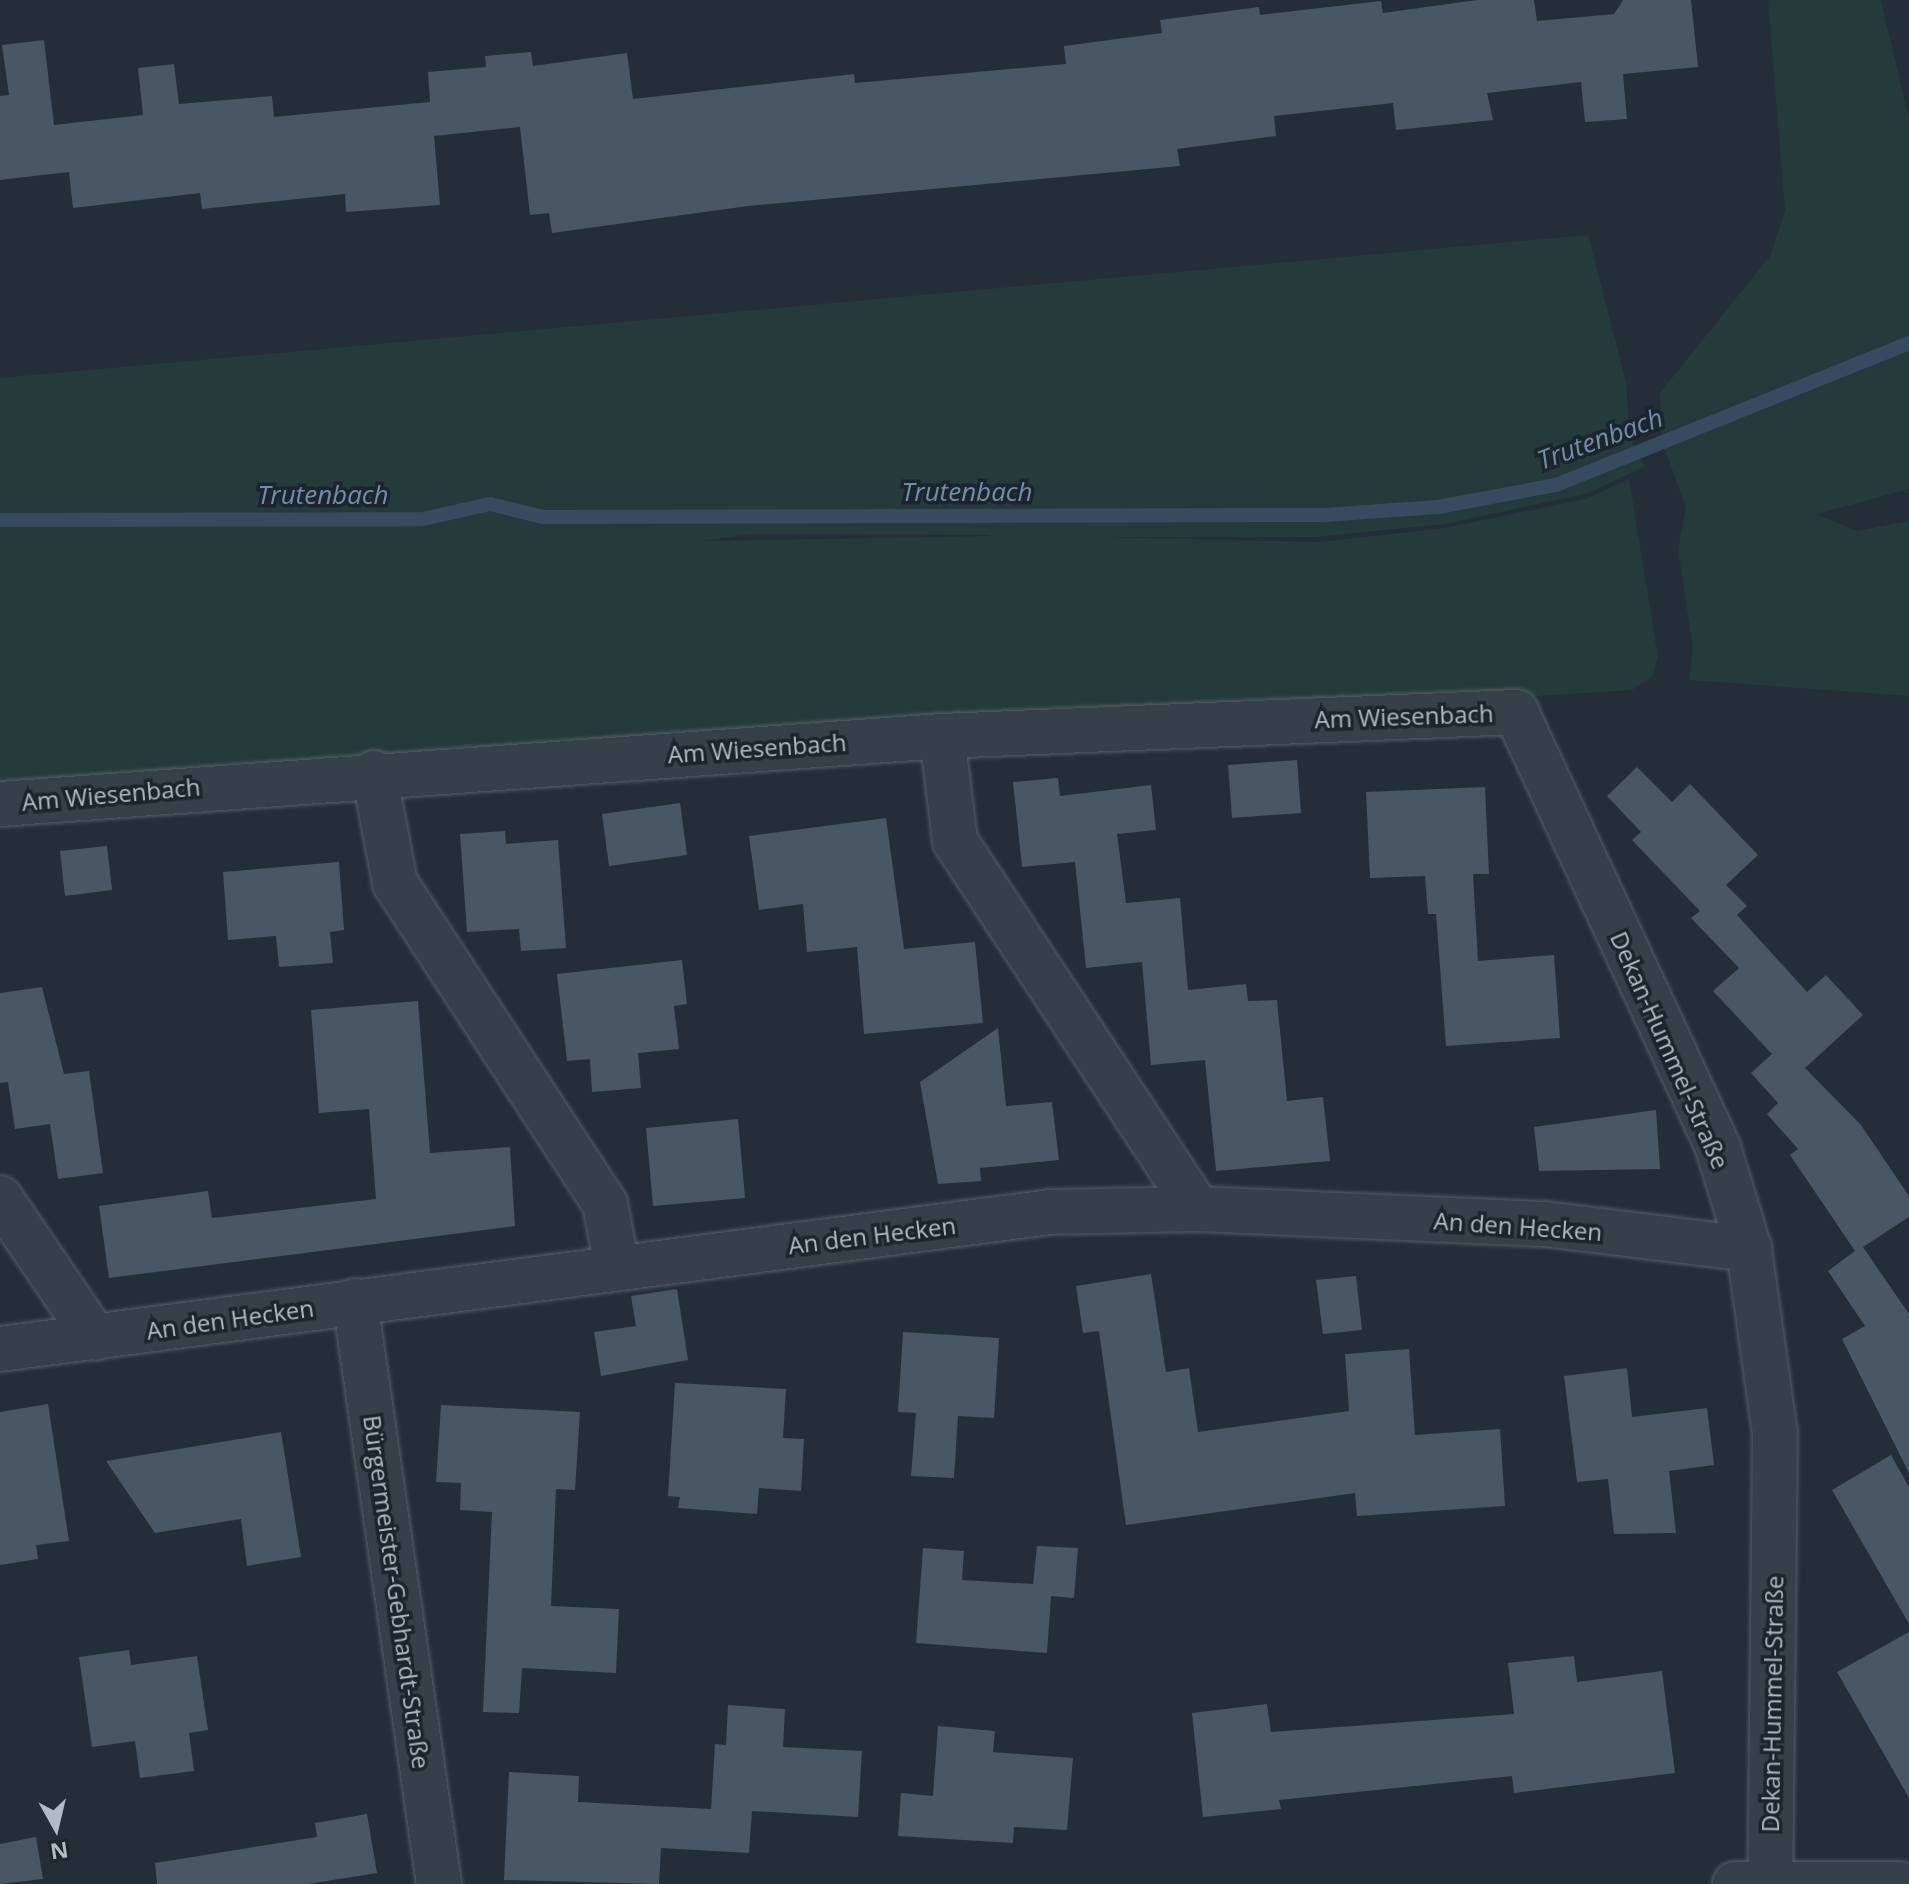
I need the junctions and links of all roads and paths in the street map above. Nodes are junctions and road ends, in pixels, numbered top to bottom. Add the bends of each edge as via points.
1 (1516, 712) joint
2 (942, 736) junction
3 (374, 773) junction
4 (0, 804) edge
5 (0, 1198) edge
6 (1198, 1209) junction
7 (1749, 1249) junction
8 (617, 1267) junction
9 (355, 1301) junction
10 (95, 1338) junction
11 (0, 1349) edge
12 (439, 1884) edge
13 (1759, 1884) edge
14 (1900, 1884) edge

1 - 2 street, Am Wiesenbach
1 - 7 street, Dekan-Hummel-Straße via 1718,1148
2 - 3 street, Am Wiesenbach
2 - 6 street via 955,841
3 - 4 street, Am Wiesenbach
3 - 8 street via 395,883 605,1204
5 - 10 street
6 - 7 street, An den Hecken via 1545,1224
6 - 8 street, An den Hecken via 1050,1212
7 - 13 street, Dekan-Hummel-Straße via 1775,1433
8 - 9 street, An den Hecken
9 - 10 street, An den Hecken
9 - 12 street, Bürgermeister-Gebhardt-Straße
10 - 11 street, An den Hecken
13 - 14 street

